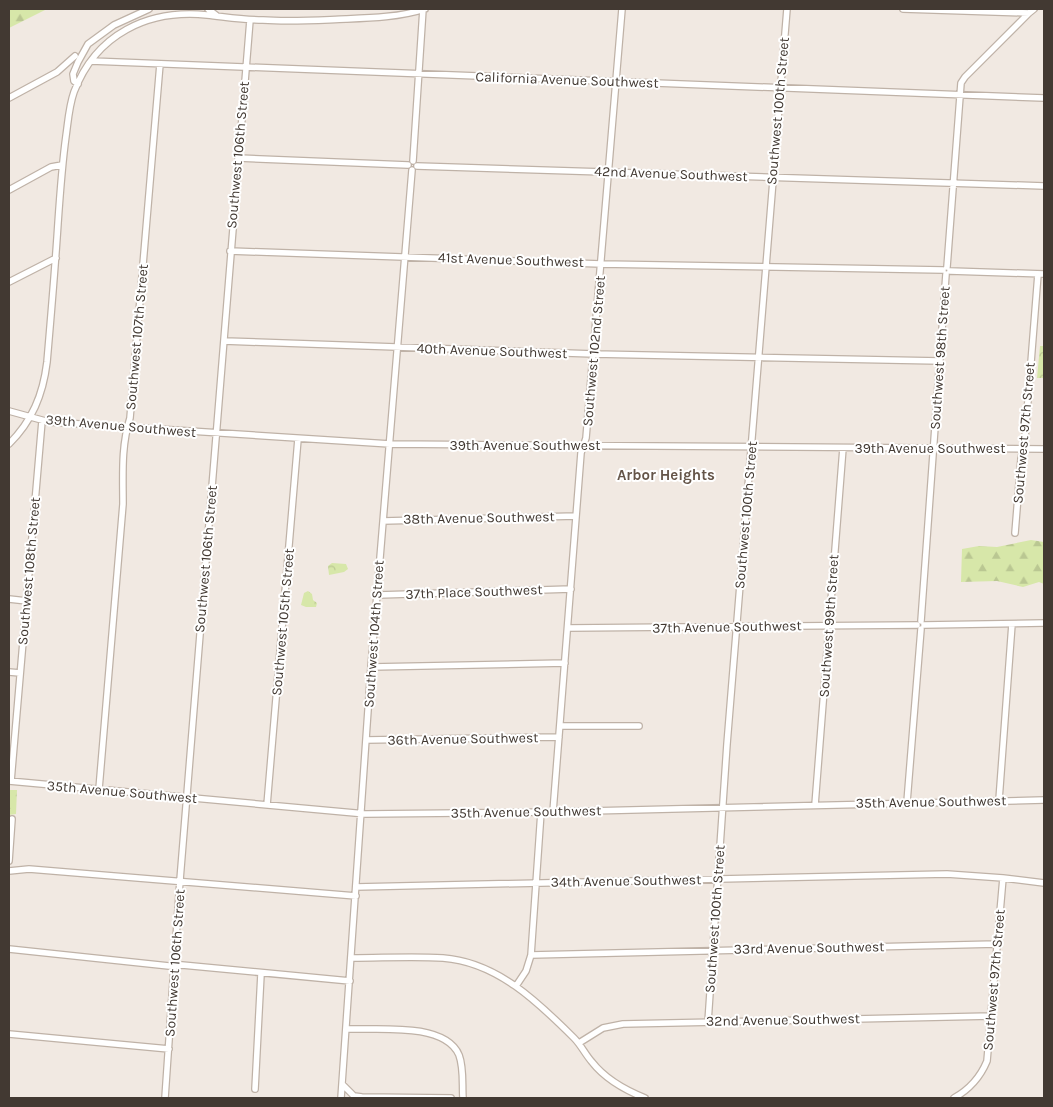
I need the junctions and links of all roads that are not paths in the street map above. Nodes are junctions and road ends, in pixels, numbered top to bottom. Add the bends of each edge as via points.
1 (149, 9) edge
2 (208, 9) edge
3 (424, 9) edge
4 (622, 9) edge
5 (787, 9) edge
6 (903, 9) edge
7 (1032, 11) edge
8 (217, 16) junction
9 (250, 20) junction
10 (75, 56) dead end
11 (91, 61) junction
12 (160, 64) junction
13 (245, 68) junction
14 (420, 75) junction
15 (616, 81) junction
16 (78, 84) junction
17 (780, 87) junction
18 (959, 95) junction
19 (9, 98) edge
20 (1044, 98) edge
21 (238, 158) junction
22 (62, 165) junction
23 (412, 165) junction
24 (608, 172) junction
25 (772, 177) junction
26 (953, 182) junction
27 (1044, 186) edge
28 (9, 190) edge
29 (230, 251) junction
30 (405, 256) junction
31 (56, 258) junction
32 (601, 264) junction
33 (765, 267) junction
34 (946, 271) junction
35 (1041, 274) edge
36 (9, 282) edge
37 (224, 341) junction
38 (398, 348) junction
39 (594, 354) junction
40 (758, 358) junction
41 (940, 361) junction
42 (9, 411) edge
43 (32, 416) junction
44 (42, 421) junction
45 (127, 428) junction
46 (216, 434) junction
47 (298, 439) junction
48 (9, 444) edge
49 (390, 444) junction
50 (584, 446) junction
51 (752, 447) junction
52 (843, 448) junction
53 (934, 449) junction
54 (1023, 449) junction
55 (1044, 449) edge
56 (576, 516) junction
57 (383, 520) junction
58 (1015, 532) dead end
59 (571, 589) junction
60 (378, 595) junction
61 (9, 599) edge
62 (27, 601) junction
63 (1044, 623) edge
64 (1012, 624) junction
65 (921, 625) junction
66 (829, 626) junction
67 (737, 627) junction
68 (568, 628) junction
69 (565, 663) junction
70 (371, 667) junction
71 (9, 672) edge
72 (20, 673) junction
73 (560, 726) junction
74 (639, 726) dead end
75 (559, 738) junction
76 (366, 740) junction
77 (10, 781) edge
78 (99, 790) junction
79 (187, 798) junction
80 (999, 800) junction
81 (1044, 800) edge
82 (907, 802) junction
83 (815, 804) junction
84 (268, 805) junction
85 (723, 807) junction
86 (541, 812) junction
87 (553, 812) junction
88 (361, 814) junction
89 (12, 819) dead end
90 (9, 861) edge
91 (9, 871) edge
92 (718, 878) junction
93 (1003, 878) junction
94 (180, 880) junction
95 (536, 883) junction
96 (1044, 883) edge
97 (356, 887) junction
98 (356, 896) junction
99 (997, 944) junction
100 (9, 949) edge
101 (712, 950) junction
102 (531, 955) junction
103 (352, 958) junction
104 (175, 966) junction
105 (261, 974) junction
106 (350, 981) junction
107 (516, 986) junction
108 (992, 1016) junction
109 (708, 1022) junction
110 (347, 1029) junction
111 (9, 1034) edge
112 (579, 1043) junction
113 (169, 1050) junction
114 (343, 1085) junction
115 (255, 1089) dead end
116 (166, 1098) edge
117 (341, 1098) edge
118 (451, 1098) edge
119 (463, 1098) edge
120 (645, 1098) edge
121 (954, 1098) edge

1 - 16 street via 114,25 88,44 74,74 74,81
2 - 8 street
3 - 9 street via 372,18
3 - 14 street, Southwest 104th Street
4 - 15 street, Southwest 102nd Street
5 - 17 street, Southwest 100th Street
6 - 7 street
7 - 18 street via 965,77
8 - 9 street
8 - 11 street via 175,14 146,20 118,34
9 - 13 street, Southwest 106th Street
10 - 19 street via 57,72
11 - 12 street, California Avenue Southwest
11 - 16 street
12 - 13 street, California Avenue Southwest
12 - 45 street, Southwest 107th Street
13 - 14 street, California Avenue Southwest
13 - 21 street, Southwest 106th Street
14 - 15 street, California Avenue Southwest
14 - 23 street, Southwest 104th Street
15 - 17 street, California Avenue Southwest
15 - 24 street, Southwest 102nd Street
16 - 22 street via 71,104
17 - 18 street, California Avenue Southwest
17 - 25 street, Southwest 100th Street
18 - 20 street, California Avenue Southwest
18 - 26 street, Southwest 98th Street
21 - 23 street, 42nd Avenue Southwest
21 - 29 street, Southwest 106th Street
22 - 28 street via 51,167
22 - 31 street
23 - 24 street, 42nd Avenue Southwest
23 - 30 street, Southwest 104th Street
24 - 25 street, 42nd Avenue Southwest
24 - 32 street, Southwest 102nd Street
25 - 26 street, 42nd Avenue Southwest
25 - 33 street, Southwest 100th Street
26 - 27 street, 42nd Avenue Southwest
26 - 34 street, Southwest 98th Street
29 - 30 street, 41st Avenue Southwest
29 - 37 street, Southwest 106th Street
30 - 32 street, 41st Avenue Southwest
30 - 38 street, Southwest 104th Street
31 - 36 street
31 - 43 street via 46,375
32 - 33 street, 41st Avenue Southwest
32 - 39 street, Southwest 102nd Street
33 - 34 street, 41st Avenue Southwest
33 - 40 street, Southwest 100th Street
34 - 35 street, 41st Avenue Southwest
34 - 41 street, Southwest 98th Street
35 - 54 street, Southwest 97th Street
37 - 38 street, 40th Avenue Southwest
37 - 46 street, Southwest 106th Street
38 - 39 street, 40th Avenue Southwest
38 - 49 street, Southwest 104th Street
39 - 40 street, 40th Avenue Southwest
39 - 50 street, Southwest 102nd Street
40 - 41 street, 40th Avenue Southwest
40 - 51 street, Southwest 100th Street
41 - 53 street, Southwest 98th Street
42 - 43 street, 39th Avenue Southwest
43 - 44 street, 39th Avenue Southwest
43 - 48 street
44 - 45 street, 39th Avenue Southwest
44 - 62 street, Southwest 108th Street
45 - 46 street, 39th Avenue Southwest
45 - 78 street, Southwest 107th Street
46 - 47 street, 39th Avenue Southwest
46 - 79 street, Southwest 106th Street
47 - 49 street, 39th Avenue Southwest
47 - 84 street, Southwest 105th Street
49 - 50 street, 39th Avenue Southwest
49 - 57 street, Southwest 104th Street
50 - 51 street, 39th Avenue Southwest
50 - 56 street, Southwest 102nd Street
51 - 52 street, 39th Avenue Southwest
51 - 67 street, Southwest 100th Street
52 - 53 street, 39th Avenue Southwest
52 - 66 street, Southwest 99th Street
53 - 54 street, 39th Avenue Southwest
53 - 65 street, Southwest 98th Street
54 - 55 street, 39th Avenue Southwest
54 - 58 street, Southwest 97th Street
56 - 57 street, 38th Avenue Southwest
56 - 59 street, Southwest 102nd Street
57 - 60 street, Southwest 104th Street
59 - 60 street, 37th Place Southwest
59 - 68 street, Southwest 102nd Street
60 - 70 street, Southwest 104th Street
61 - 62 street
62 - 72 street, Southwest 108th Street
63 - 64 street, 37th Avenue Southwest
64 - 65 street, 37th Avenue Southwest
64 - 80 street
65 - 66 street, 37th Avenue Southwest
65 - 82 street, Southwest 98th Street
66 - 67 street, 37th Avenue Southwest
66 - 83 street, Southwest 99th Street
67 - 68 street, 37th Avenue Southwest
67 - 85 street, Southwest 100th Street
68 - 69 street, Southwest 102nd Street
69 - 70 street
69 - 73 street, Southwest 102nd Street
70 - 76 street, Southwest 104th Street
71 - 72 street
72 - 77 street, Southwest 108th Street
73 - 74 street
73 - 75 street, Southwest 102nd Street
75 - 76 street, 36th Avenue Southwest
75 - 87 street, Southwest 102nd Street
76 - 88 street, Southwest 104th Street
77 - 78 street, 35th Avenue Southwest
78 - 79 street, 35th Avenue Southwest
79 - 84 street, 35th Avenue Southwest
79 - 94 street, Southwest 106th Street
80 - 81 street, 35th Avenue Southwest
80 - 82 street, 35th Avenue Southwest
82 - 83 street, 35th Avenue Southwest
83 - 85 street, 35th Avenue Southwest
84 - 88 street, 35th Avenue Southwest
85 - 87 street, 35th Avenue Southwest
85 - 92 street, Southwest 100th Street
86 - 87 street, 35th Avenue Southwest
86 - 88 street, 35th Avenue Southwest
86 - 95 street
88 - 97 street, Southwest 104th Street
89 - 90 street
91 - 94 street via 29,868
92 - 93 street, 34th Avenue Southwest via 940,874
92 - 95 street, 34th Avenue Southwest
92 - 101 street, Southwest 100th Street
93 - 96 street, 34th Avenue Southwest
93 - 99 street, Southwest 97th Street
94 - 98 street
94 - 104 street, Southwest 106th Street
95 - 97 street, 34th Avenue Southwest
95 - 102 street
97 - 98 street, Southwest 104th Street
98 - 103 street, Southwest 104th Street
99 - 101 street, 33rd Avenue Southwest
99 - 108 street, Southwest 97th Street
100 - 104 street
101 - 102 street, 33rd Avenue Southwest
101 - 109 street, Southwest 100th Street
102 - 107 street
103 - 106 street, Southwest 104th Street
103 - 107 street via 444,958 465,962
104 - 105 street
104 - 113 street, Southwest 106th Street
105 - 106 street
105 - 115 street
106 - 110 street, Southwest 104th Street
107 - 112 street
108 - 109 street, 32nd Avenue Southwest
108 - 121 street, Southwest 97th Street via 988,1061 975,1082
109 - 112 street, 32nd Avenue Southwest via 611,1025
110 - 114 street, Southwest 104th Street
110 - 119 street via 428,1032 441,1037 460,1056
111 - 113 street
112 - 120 street via 608,1079
113 - 116 street, Southwest 106th Street
114 - 117 street, Southwest 104th Street
114 - 118 street via 354,1096 362,1097

